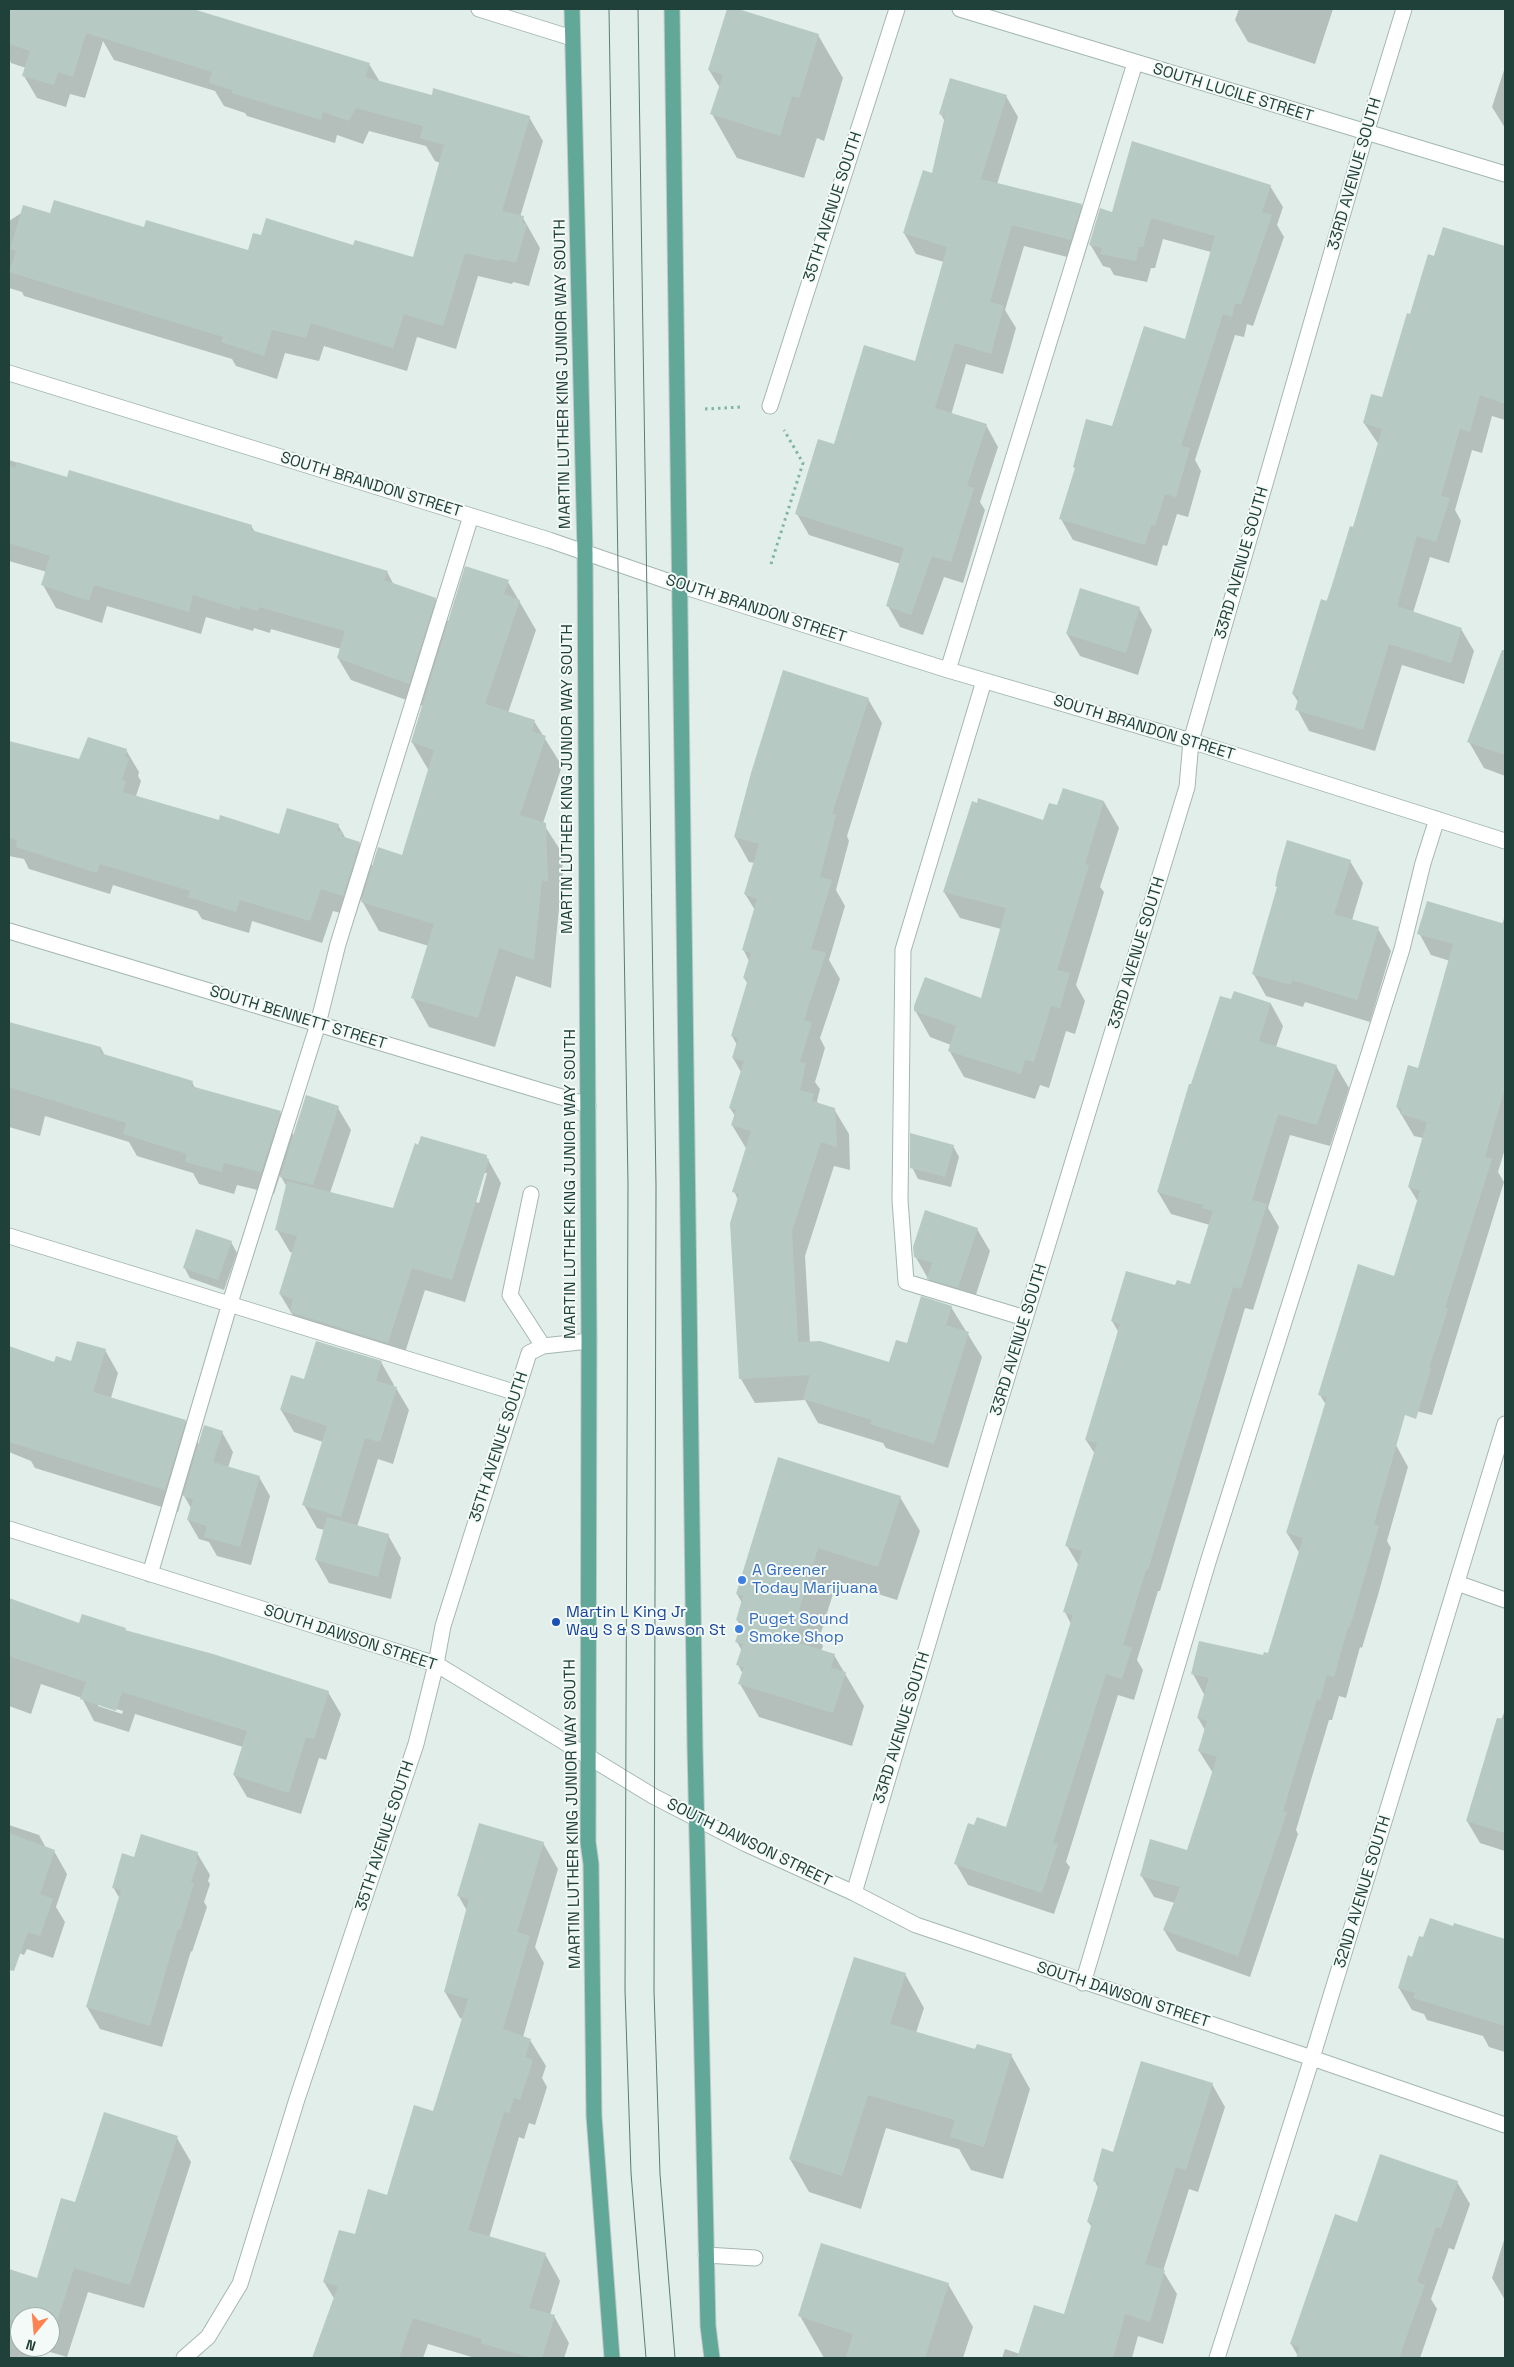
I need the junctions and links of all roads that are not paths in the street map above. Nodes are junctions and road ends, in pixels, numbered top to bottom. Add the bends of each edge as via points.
1 (479, 9) edge
2 (572, 9) edge
3 (672, 9) edge
4 (897, 9) edge
5 (960, 9) edge
6 (1404, 9) edge
7 (572, 38) junction
8 (1135, 63) junction
9 (1366, 133) junction
10 (1505, 174) edge
11 (9, 373) edge
12 (770, 406) road end
13 (471, 516) junction
14 (585, 552) junction
15 (679, 585) junction
16 (948, 670) junction
17 (984, 681) junction
18 (1191, 741) junction
19 (1437, 819) junction
20 (1505, 841) edge
21 (9, 931) edge
22 (318, 1024) junction
23 (588, 1105) junction
24 (531, 1194) dead end
25 (9, 1236) edge
26 (230, 1304) junction
27 (1025, 1318) junction
28 (589, 1341) junction
29 (543, 1346) junction
30 (517, 1392) junction
31 (1505, 1424) edge
32 (9, 1529) edge
33 (150, 1574) junction
34 (1457, 1583) junction
35 (1505, 1600) edge
36 (436, 1664) junction
37 (589, 1759) junction
38 (697, 1818) junction
39 (854, 1893) junction
40 (1083, 1983) junction
41 (1312, 2058) junction
42 (1505, 2125) edge
43 (706, 2255) junction
44 (755, 2258) dead end
45 (184, 2358) edge
46 (612, 2358) edge
47 (712, 2358) edge
48 (1217, 2358) edge

1 - 7 street
2 - 7 main road, MARTIN LUTHER KING JUNIOR WAY SOUTH
3 - 15 main road
4 - 12 street, 35TH AVENUE SOUTH
5 - 8 street, SOUTH LUCILE STREET
6 - 9 street, 33RD AVENUE SOUTH
7 - 14 main road, MARTIN LUTHER KING JUNIOR WAY SOUTH
8 - 9 street, SOUTH LUCILE STREET
8 - 16 street
9 - 10 street, SOUTH LUCILE STREET
9 - 18 street, 33RD AVENUE SOUTH
11 - 13 street, SOUTH BRANDON STREET
13 - 14 street, SOUTH BRANDON STREET
13 - 22 street via 338,944
14 - 15 street, SOUTH BRANDON STREET
14 - 23 main road, MARTIN LUTHER KING JUNIOR WAY SOUTH
15 - 16 street, SOUTH BRANDON STREET
15 - 38 main road
16 - 17 street, SOUTH BRANDON STREET
17 - 18 street, SOUTH BRANDON STREET
17 - 27 street via 903,950 900,1200 906,1282
18 - 19 street, SOUTH BRANDON STREET
18 - 27 street, 33RD AVENUE SOUTH via 1187,787
19 - 20 street, SOUTH BRANDON STREET
19 - 40 street via 1422,862 1402,949 1208,1562
21 - 22 street, SOUTH BENNETT STREET
22 - 23 street, SOUTH BENNETT STREET
22 - 26 street
23 - 28 main road, MARTIN LUTHER KING JUNIOR WAY SOUTH
24 - 29 street via 510,1295
25 - 26 street
26 - 30 street
26 - 33 street
27 - 39 street, 33RD AVENUE SOUTH
28 - 29 street
28 - 37 main road, MARTIN LUTHER KING JUNIOR WAY SOUTH
29 - 30 street, 35TH AVENUE SOUTH via 529,1354
30 - 36 street, 35TH AVENUE SOUTH via 443,1626
31 - 34 street, 32ND AVENUE SOUTH
32 - 33 street, SOUTH DAWSON STREET
33 - 36 street, SOUTH DAWSON STREET
34 - 35 street
34 - 41 street, 32ND AVENUE SOUTH
36 - 37 street, SOUTH DAWSON STREET
36 - 45 street, 35TH AVENUE SOUTH via 416,1744 297,2099 240,2284 208,2336
37 - 38 street, SOUTH DAWSON STREET
37 - 46 main road, MARTIN LUTHER KING JUNIOR WAY SOUTH via 594,2116
38 - 39 street, SOUTH DAWSON STREET
38 - 43 main road
39 - 40 street, SOUTH DAWSON STREET via 916,1925
40 - 41 street, SOUTH DAWSON STREET
41 - 42 street, SOUTH DAWSON STREET
41 - 48 street, 32ND AVENUE SOUTH
43 - 44 street
43 - 47 main road

